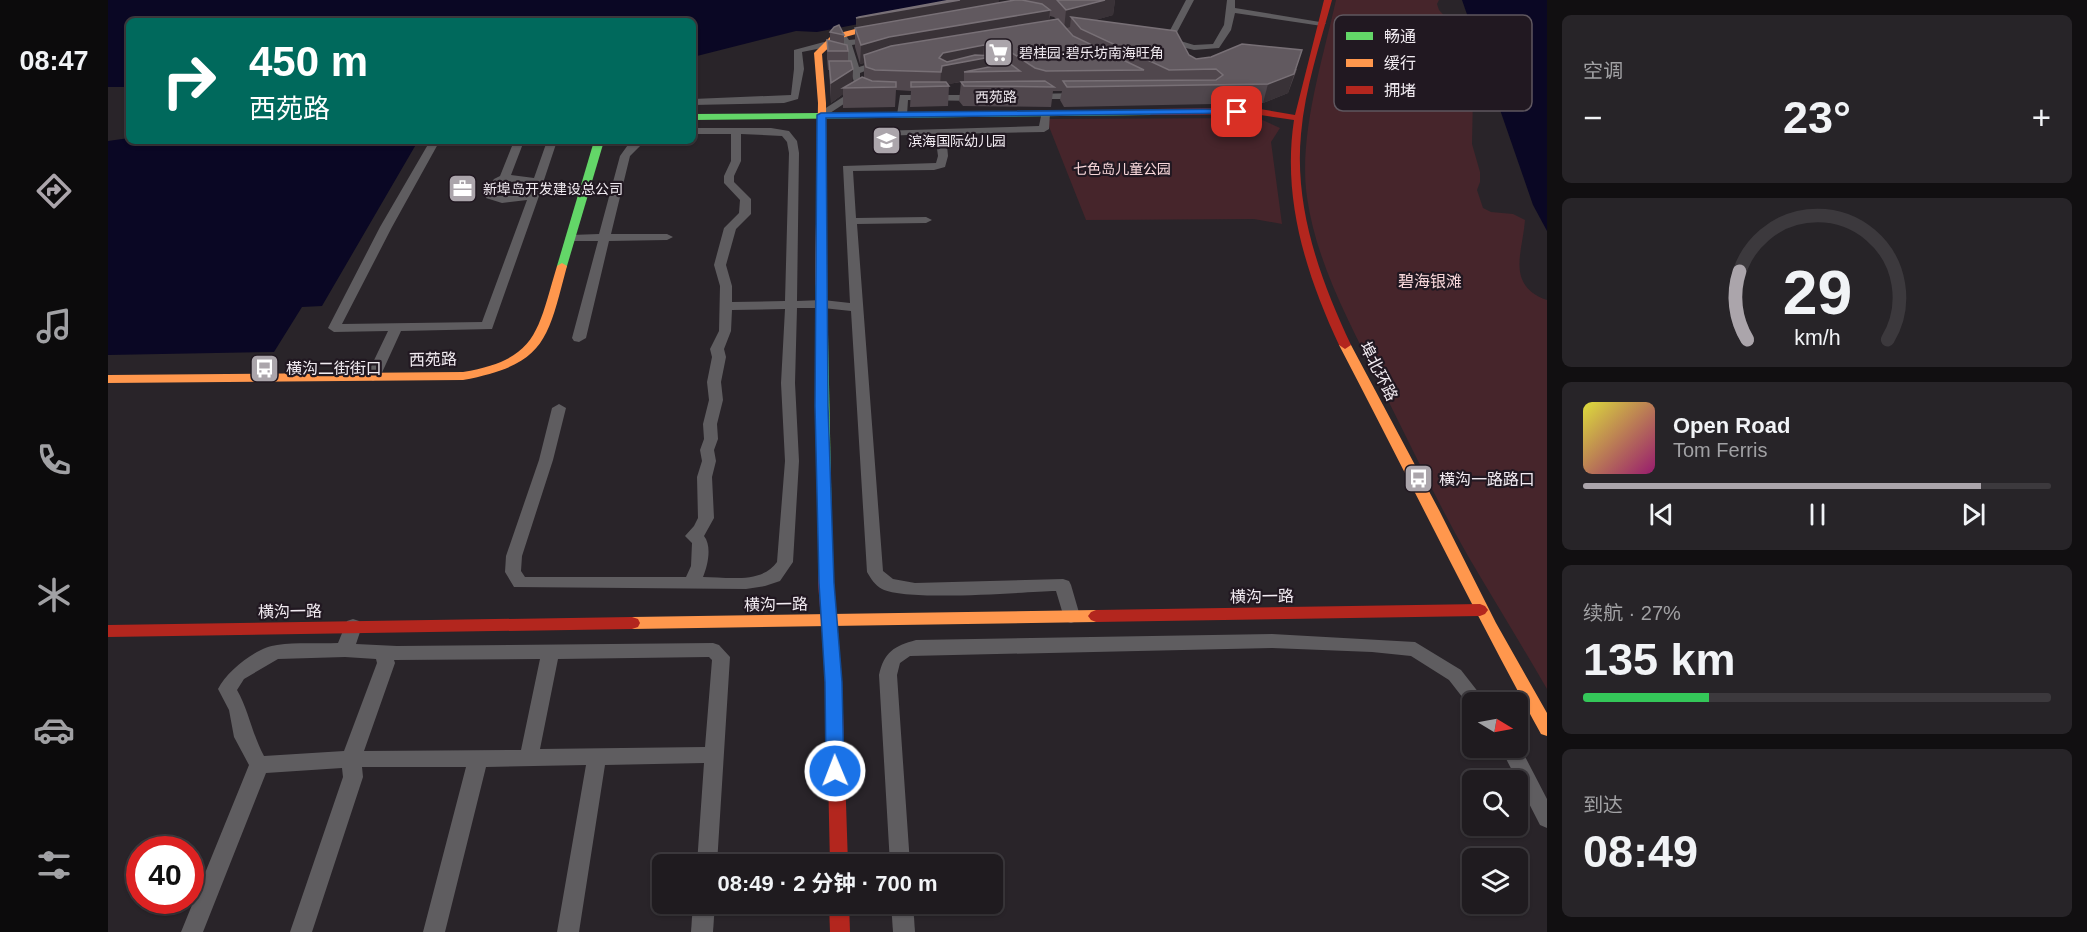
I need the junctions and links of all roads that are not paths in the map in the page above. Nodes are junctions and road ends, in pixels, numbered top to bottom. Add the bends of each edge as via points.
1 (1190, 0) edge
2 (1231, 0) edge
3 (1328, 0) edge
4 (1233, 10) junction
5 (900, 21) edge
6 (1322, 23) junction
7 (883, 37) edge
8 (844, 39) junction
9 (824, 51) junction
10 (840, 57) edge
11 (851, 60) junction
12 (889, 61) edge
13 (856, 73) junction
14 (844, 75) edge
15 (1023, 87) edge
16 (955, 88) dead end
17 (860, 90) junction
18 (872, 95) edge
19 (1095, 96) edge
20 (948, 97) junction
21 (1020, 97) edge
22 (1049, 97) junction
23 (994, 98) edge
24 (696, 102) edge
25 (1045, 113) junction
26 (1061, 113) junction
27 (961, 114) junction
28 (821, 115) junction
29 (902, 115) junction
30 (696, 117) edge
31 (1298, 118) junction
32 (696, 131) edge
33 (736, 131) junction
34 (942, 131) junction
35 (882, 133) dead end
36 (433, 144) edge
37 (518, 144) edge
38 (551, 144) edge
39 (598, 144) edge
40 (636, 144) edge
41 (505, 178) junction
42 (536, 188) junction
43 (585, 188) junction
44 (926, 220) dead end
45 (851, 221) junction
46 (667, 237) dead end
47 (571, 238) junction
48 (604, 238) junction
49 (823, 304) junction
50 (792, 305) junction
51 (726, 306) junction
52 (857, 308) junction
53 (396, 327) junction
54 (579, 338) dead end
55 (373, 377) junction
56 (108, 379) edge
57 (560, 408) dead end
58 (693, 581) junction
59 (1480, 610) junction
60 (1071, 616) junction
61 (1019, 617) junction
62 (829, 620) junction
63 (353, 626) junction
64 (108, 631) edge
65 (1024, 645) junction
66 (345, 650) junction
67 (384, 652) junction
68 (550, 652) junction
69 (1469, 692) edge
70 (1547, 729) edge
71 (714, 754) junction
72 (597, 757) junction
73 (478, 758) junction
74 (529, 758) junction
75 (1516, 758) edge
76 (351, 759) junction
77 (259, 765) junction
78 (1547, 819) edge
79 (708, 854) edge
80 (839, 854) edge
81 (899, 854) edge
82 (703, 914) edge
83 (839, 914) edge
84 (903, 914) edge
85 (192, 932) edge
86 (300, 932) edge
87 (434, 932) edge
88 (568, 932) edge
89 (702, 932) edge
90 (840, 932) edge
91 (904, 932) edge

1 - 4 street via 1171,36 1173,42 1182,46 1216,46
2 - 4 street
3 - 6 main road, 埠北环路
4 - 6 street
5 - 8 main road
6 - 31 main road, 埠北环路
7 - 8 street
8 - 9 main road
8 - 11 street
9 - 24 street via 798,50 795,97
9 - 28 main road via 826,75
10 - 11 street
11 - 13 street
12 - 13 street
13 - 14 street
13 - 17 street
15 - 22 street
16 - 20 street via 944,90
17 - 18 street
17 - 28 street
19 - 22 street
20 - 23 street
20 - 27 street
20 - 29 street via 899,97
21 - 22 street
22 - 26 street
25 - 26 main road, 西苑路
25 - 27 main road, 西苑路
25 - 34 street via 1044,129
26 - 31 main road, 西苑路 via 1264,111
27 - 29 main road, 西苑路
28 - 29 main road, 西苑路
28 - 30 main road, 西苑路
28 - 49 main road
31 - 59 main road, 埠北环路 via 1294,146 1299,215 1317,276 1354,360 1453,549
32 - 33 street
33 - 50 street via 785,133 792,141
33 - 51 street via 736,161 729,183 746,199 747,205 745,214 730,228 720,264
34 - 35 street
34 - 45 street via 941,165 847,168
36 - 53 street via 333,328
37 - 41 street
38 - 42 street
39 - 43 main road, 西苑路
40 - 48 street via 626,156
41 - 42 street via 526,178
41 - 42 street via 490,190 490,198 515,200
42 - 43 street
42 - 53 street via 487,326
43 - 47 main road, 西苑路
44 - 45 street
45 - 52 street
46 - 48 street
47 - 48 street
47 - 55 main road, 西苑路 via 543,332 532,351 505,367 472,375
48 - 54 street
49 - 50 street
49 - 52 street
49 - 62 main road
50 - 51 street
50 - 58 street via 788,383 792,461 785,561 779,575 766,580
51 - 58 street via 725,331 717,349 716,400 704,476 707,516 705,525 693,536 700,541 699,566
52 - 60 street via 875,572 889,585 915,589 1063,585
53 - 55 street
55 - 56 main road, 西苑路
57 - 58 street via 514,556 513,572 520,583
59 - 60 main road, 横沟一路
59 - 70 main road, 埠北环路
60 - 61 main road, 横沟一路
61 - 62 main road, 横沟一路
61 - 65 street
62 - 63 main road, 横沟一路
62 - 80 main road
63 - 64 main road, 横沟一路
63 - 66 street
65 - 69 street via 1272,641 1415,649 1455,675
65 - 81 street via 916,647 891,658 888,684
66 - 67 street
66 - 77 street via 275,652 238,675 227,689
67 - 68 street
67 - 76 street via 386,663
68 - 71 street via 713,650 721,657
68 - 74 street
71 - 72 street
71 - 79 street
72 - 74 street
72 - 88 street
73 - 74 street
73 - 76 street
73 - 87 street
75 - 78 street
76 - 77 street
76 - 86 street via 353,777
77 - 85 street
82 - 89 street
83 - 90 main road
84 - 91 street

